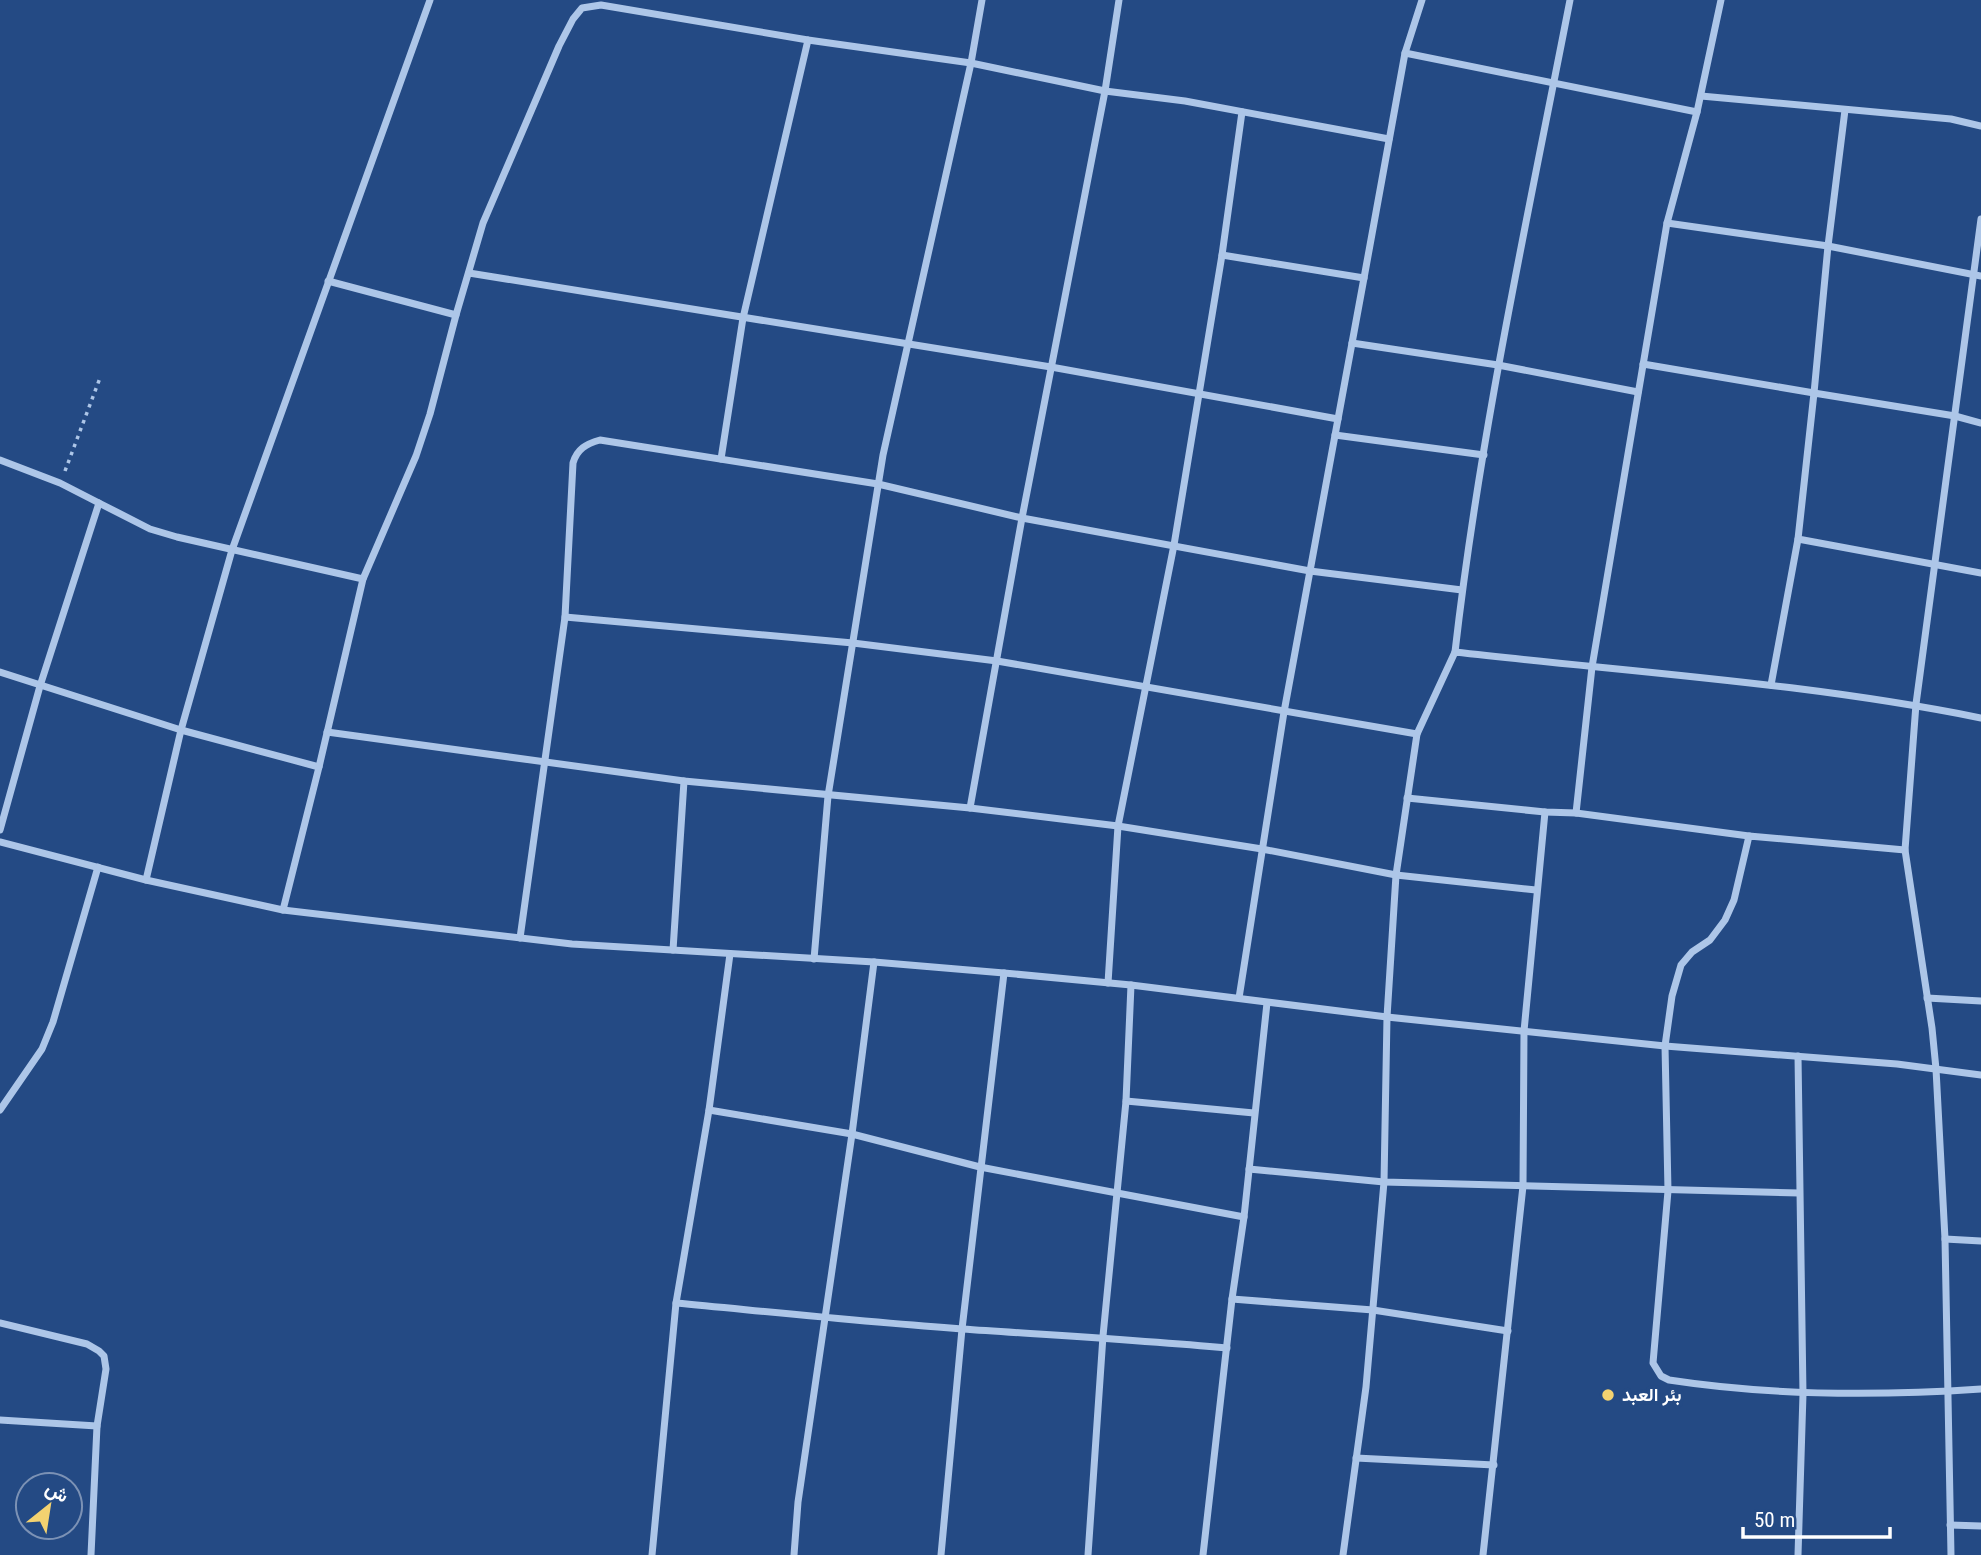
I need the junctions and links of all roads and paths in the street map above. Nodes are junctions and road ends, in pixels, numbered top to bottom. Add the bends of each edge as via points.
1 (430, 0) edge
2 (982, 0) edge
3 (1119, 0) edge
4 (1422, 0) edge
5 (1570, 0) edge
6 (1721, 0) edge
7 (808, 40) junction
8 (1405, 53) junction
9 (971, 63) junction
10 (1554, 83) junction
11 (1105, 91) junction
12 (1700, 96) junction
13 (1845, 110) junction
14 (1242, 112) junction
15 (1697, 112) junction
16 (1981, 126) edge
17 (1389, 139) junction
18 (1981, 219) edge
19 (1667, 223) junction
20 (1828, 246) junction
21 (1222, 255) junction
22 (469, 273) junction
23 (1977, 275) edge
24 (1364, 278) junction
25 (328, 281) junction
26 (456, 316) junction
27 (743, 318) junction
28 (1352, 343) junction
29 (908, 345) junction
30 (1643, 364) junction
31 (1498, 365) junction
32 (1051, 367) junction
33 (100, 378) dead end
34 (1197, 392) junction
35 (1638, 392) junction
36 (1814, 393) junction
37 (1955, 416) junction
38 (1338, 419) junction
39 (1981, 423) edge
40 (1335, 435) junction
41 (1484, 455) junction
42 (721, 459) junction
43 (0, 460) edge
44 (60, 483) junction
45 (878, 484) junction
46 (99, 503) junction
47 (1022, 518) junction
48 (1798, 538) junction
49 (1174, 545) junction
50 (232, 550) junction
51 (1936, 563) junction
52 (1310, 570) junction
53 (1981, 573) edge
54 (363, 579) junction
55 (1462, 590) junction
56 (565, 617) junction
57 (853, 643) junction
58 (1455, 652) junction
59 (997, 661) junction
60 (1592, 667) junction
61 (0, 672) edge
62 (1771, 685) junction
63 (40, 686) junction
64 (1147, 687) junction
65 (1916, 704) junction
66 (1284, 712) junction
67 (1981, 718) edge
68 (181, 730) junction
69 (327, 732) junction
70 (1417, 734) junction
71 (545, 762) junction
72 (318, 767) junction
73 (684, 781) junction
74 (828, 796) junction
75 (1407, 798) junction
76 (970, 808) junction
77 (1545, 812) junction
78 (1576, 813) junction
79 (1118, 826) junction
80 (0, 830) edge
81 (1749, 836) junction
82 (0, 842) edge
83 (1262, 849) junction
84 (1905, 850) junction
85 (98, 867) junction
86 (1396, 875) junction
87 (146, 880) junction
88 (1536, 890) junction
89 (283, 910) junction
90 (520, 938) junction
91 (673, 950) junction
92 (730, 954) junction
93 (814, 959) junction
94 (874, 962) junction
95 (1004, 973) junction
96 (1108, 983) junction
97 (1131, 985) junction
98 (1239, 998) junction
99 (1927, 998) junction
100 (1981, 1001) edge
101 (1267, 1003) junction
102 (1387, 1017) junction
103 (1524, 1031) junction
104 (1665, 1046) junction
105 (1798, 1056) junction
106 (1936, 1069) junction
107 (1981, 1075) edge
108 (1126, 1101) junction
109 (0, 1110) edge
110 (709, 1110) junction
111 (1254, 1113) junction
112 (852, 1134) junction
113 (980, 1167) junction
114 (1249, 1169) junction
115 (1384, 1182) junction
116 (1523, 1186) junction
117 (1668, 1191) junction
118 (1799, 1193) junction
119 (1118, 1194) junction
120 (1244, 1217) junction
121 (1945, 1239) junction
122 (1981, 1241) edge
123 (1232, 1299) junction
124 (676, 1303) junction
125 (1373, 1310) junction
126 (824, 1318) junction
127 (0, 1323) edge
128 (962, 1329) junction
129 (1508, 1331) junction
130 (1103, 1336) junction
131 (1227, 1348) junction
132 (1981, 1390) edge
133 (1948, 1391) junction
134 (1803, 1394) junction
135 (0, 1420) edge
136 (97, 1426) junction
137 (1356, 1458) junction
138 (1494, 1465) junction
139 (1950, 1525) junction
140 (1981, 1526) edge
141 (91, 1555) edge
142 (652, 1555) edge
143 (794, 1555) edge
144 (941, 1555) edge
145 (1088, 1555) edge
146 (1203, 1555) edge
147 (1343, 1555) edge
148 (1483, 1555) edge
149 (1798, 1555) edge
150 (1951, 1555) edge

1 - 25 street
2 - 9 street
3 - 11 street
4 - 8 street
5 - 10 street
6 - 12 street
7 - 9 street
7 - 22 street via 601,5 582,8 559,46 504,171
7 - 27 street
8 - 10 street
8 - 17 street
9 - 11 street
9 - 29 street
10 - 15 street
10 - 31 street
11 - 14 street
11 - 32 street
12 - 13 street
12 - 15 street
13 - 16 street
13 - 20 street
14 - 17 street
14 - 21 street
15 - 19 street
17 - 24 street
18 - 23 street
19 - 20 street
19 - 30 street
20 - 23 street
20 - 36 street
21 - 24 street
21 - 34 street
22 - 26 street
22 - 27 street
23 - 37 street
24 - 28 street
25 - 26 street
25 - 50 street
26 - 54 street via 416,456
27 - 29 street
27 - 42 street
28 - 31 street
28 - 38 street
29 - 32 street
29 - 45 street
30 - 35 street
30 - 36 street
31 - 35 street
31 - 41 street
32 - 34 street
32 - 47 street
33 - 44 path
34 - 38 street
34 - 49 street
35 - 60 street
36 - 37 street
36 - 48 street
37 - 39 street
37 - 51 street
38 - 40 street
40 - 41 street
40 - 52 street
41 - 55 street
42 - 45 street
42 - 56 street via 600,440 576,453
43 - 44 street
44 - 46 street
45 - 47 street
45 - 57 street
46 - 50 street via 150,529
46 - 63 street
47 - 49 street
47 - 59 street
48 - 51 street
48 - 62 street
49 - 52 street
49 - 64 street
50 - 54 street
50 - 68 street
51 - 53 street
51 - 65 street
52 - 55 street
52 - 66 street
54 - 69 street
55 - 58 street
56 - 57 street
56 - 71 street
57 - 59 street
57 - 74 street
58 - 60 street
58 - 70 street
59 - 64 street
59 - 76 street
60 - 62 street
60 - 78 street
61 - 63 street
62 - 65 street
63 - 68 street
63 - 80 street
64 - 66 street
64 - 79 street
65 - 67 street
65 - 84 street
66 - 70 street
66 - 83 street
68 - 72 street
68 - 87 street
69 - 71 street
69 - 72 street
70 - 75 street
71 - 73 street
71 - 90 street
72 - 89 street
73 - 74 street
73 - 91 street
74 - 76 street
74 - 93 street
75 - 77 street
75 - 86 street
76 - 79 street
77 - 78 street
77 - 88 street
78 - 81 street
79 - 83 street
79 - 96 street
81 - 84 street
81 - 104 street via 1725,920 1681,965
82 - 85 street
83 - 86 street
83 - 98 street
84 - 99 street
85 - 87 street
85 - 109 street via 42,1049
86 - 88 street
86 - 102 street
87 - 89 street
88 - 103 street
89 - 90 street
90 - 91 street
91 - 92 street
92 - 93 street
92 - 110 street
93 - 94 street
94 - 95 street
94 - 112 street
95 - 96 street
95 - 113 street
96 - 97 street
97 - 98 street
97 - 108 street
98 - 101 street
99 - 100 street
99 - 106 street
101 - 102 street
101 - 111 street
102 - 103 street
102 - 115 street
103 - 104 street
103 - 116 street
104 - 105 street
104 - 117 street
105 - 106 street
105 - 118 street
106 - 107 street
106 - 121 street
108 - 111 street
108 - 119 street
110 - 112 street
110 - 124 street
111 - 114 street
112 - 113 street
112 - 126 street
113 - 119 street
113 - 128 street
114 - 115 street
114 - 120 street
115 - 116 street
115 - 125 street
116 - 117 street
116 - 129 street
117 - 118 street
117 - 134 street via 1656,1370 1670,1380
118 - 134 street
119 - 120 street
119 - 130 street
120 - 123 street
121 - 122 street
121 - 133 street
123 - 125 street
123 - 131 street
124 - 126 street
124 - 142 street
125 - 129 street
125 - 137 street
126 - 128 street
126 - 143 street
127 - 136 street via 87,1344 104,1356
128 - 130 street
128 - 144 street
129 - 138 street
130 - 131 street
130 - 145 street
131 - 146 street
132 - 133 street
133 - 134 street
133 - 139 street
134 - 149 street
135 - 136 street
136 - 141 street
137 - 138 street
137 - 147 street
138 - 148 street
139 - 140 street
139 - 150 street

